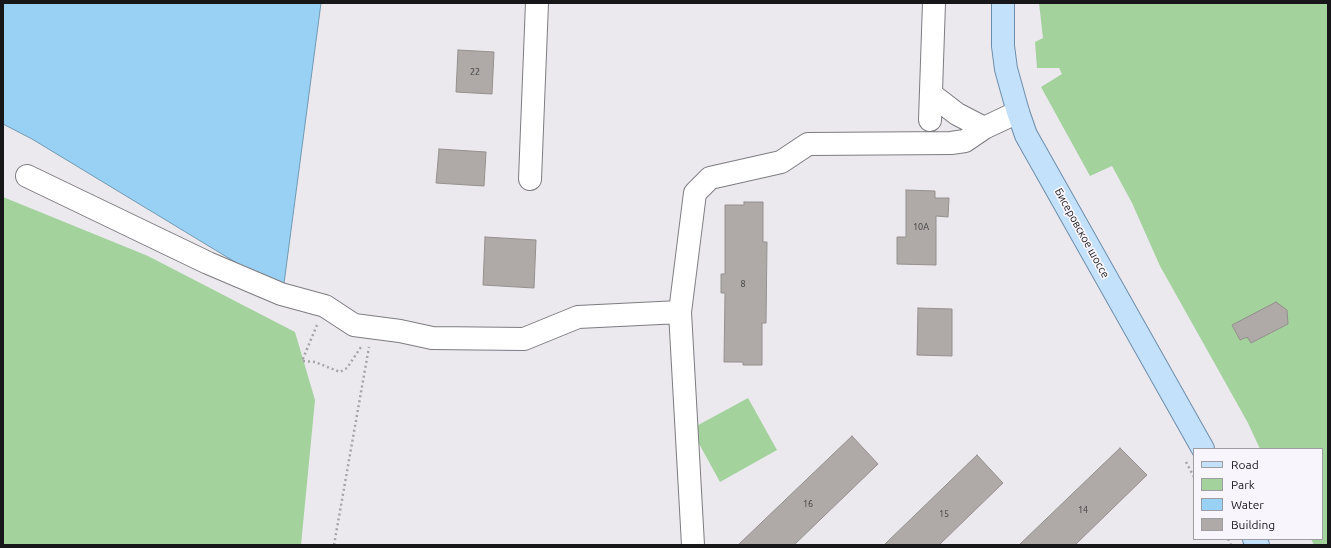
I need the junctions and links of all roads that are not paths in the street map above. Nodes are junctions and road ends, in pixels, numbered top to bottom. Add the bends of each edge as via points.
1 (537, 3) edge
2 (934, 3) edge
3 (1003, 3) edge
4 (931, 94) junction
5 (1018, 112) junction
6 (930, 120) dead end
7 (984, 128) junction
8 (28, 176) dead end
9 (530, 179) dead end
10 (680, 312) junction
11 (1202, 448) edge
12 (692, 545) edge

1 - 9 lane
2 - 4 lane
3 - 5 main road, Бисеровское шоссе via 1006,69
4 - 6 lane
4 - 7 lane via 957,114
5 - 7 lane
5 - 11 main road, Бисеровское шоссе via 1026,135
7 - 10 lane via 965,141 951,143 808,144 781,162 710,178 695,193
8 - 10 lane via 208,263 281,294 325,306 354,325 432,338 524,339 578,317
10 - 12 lane

